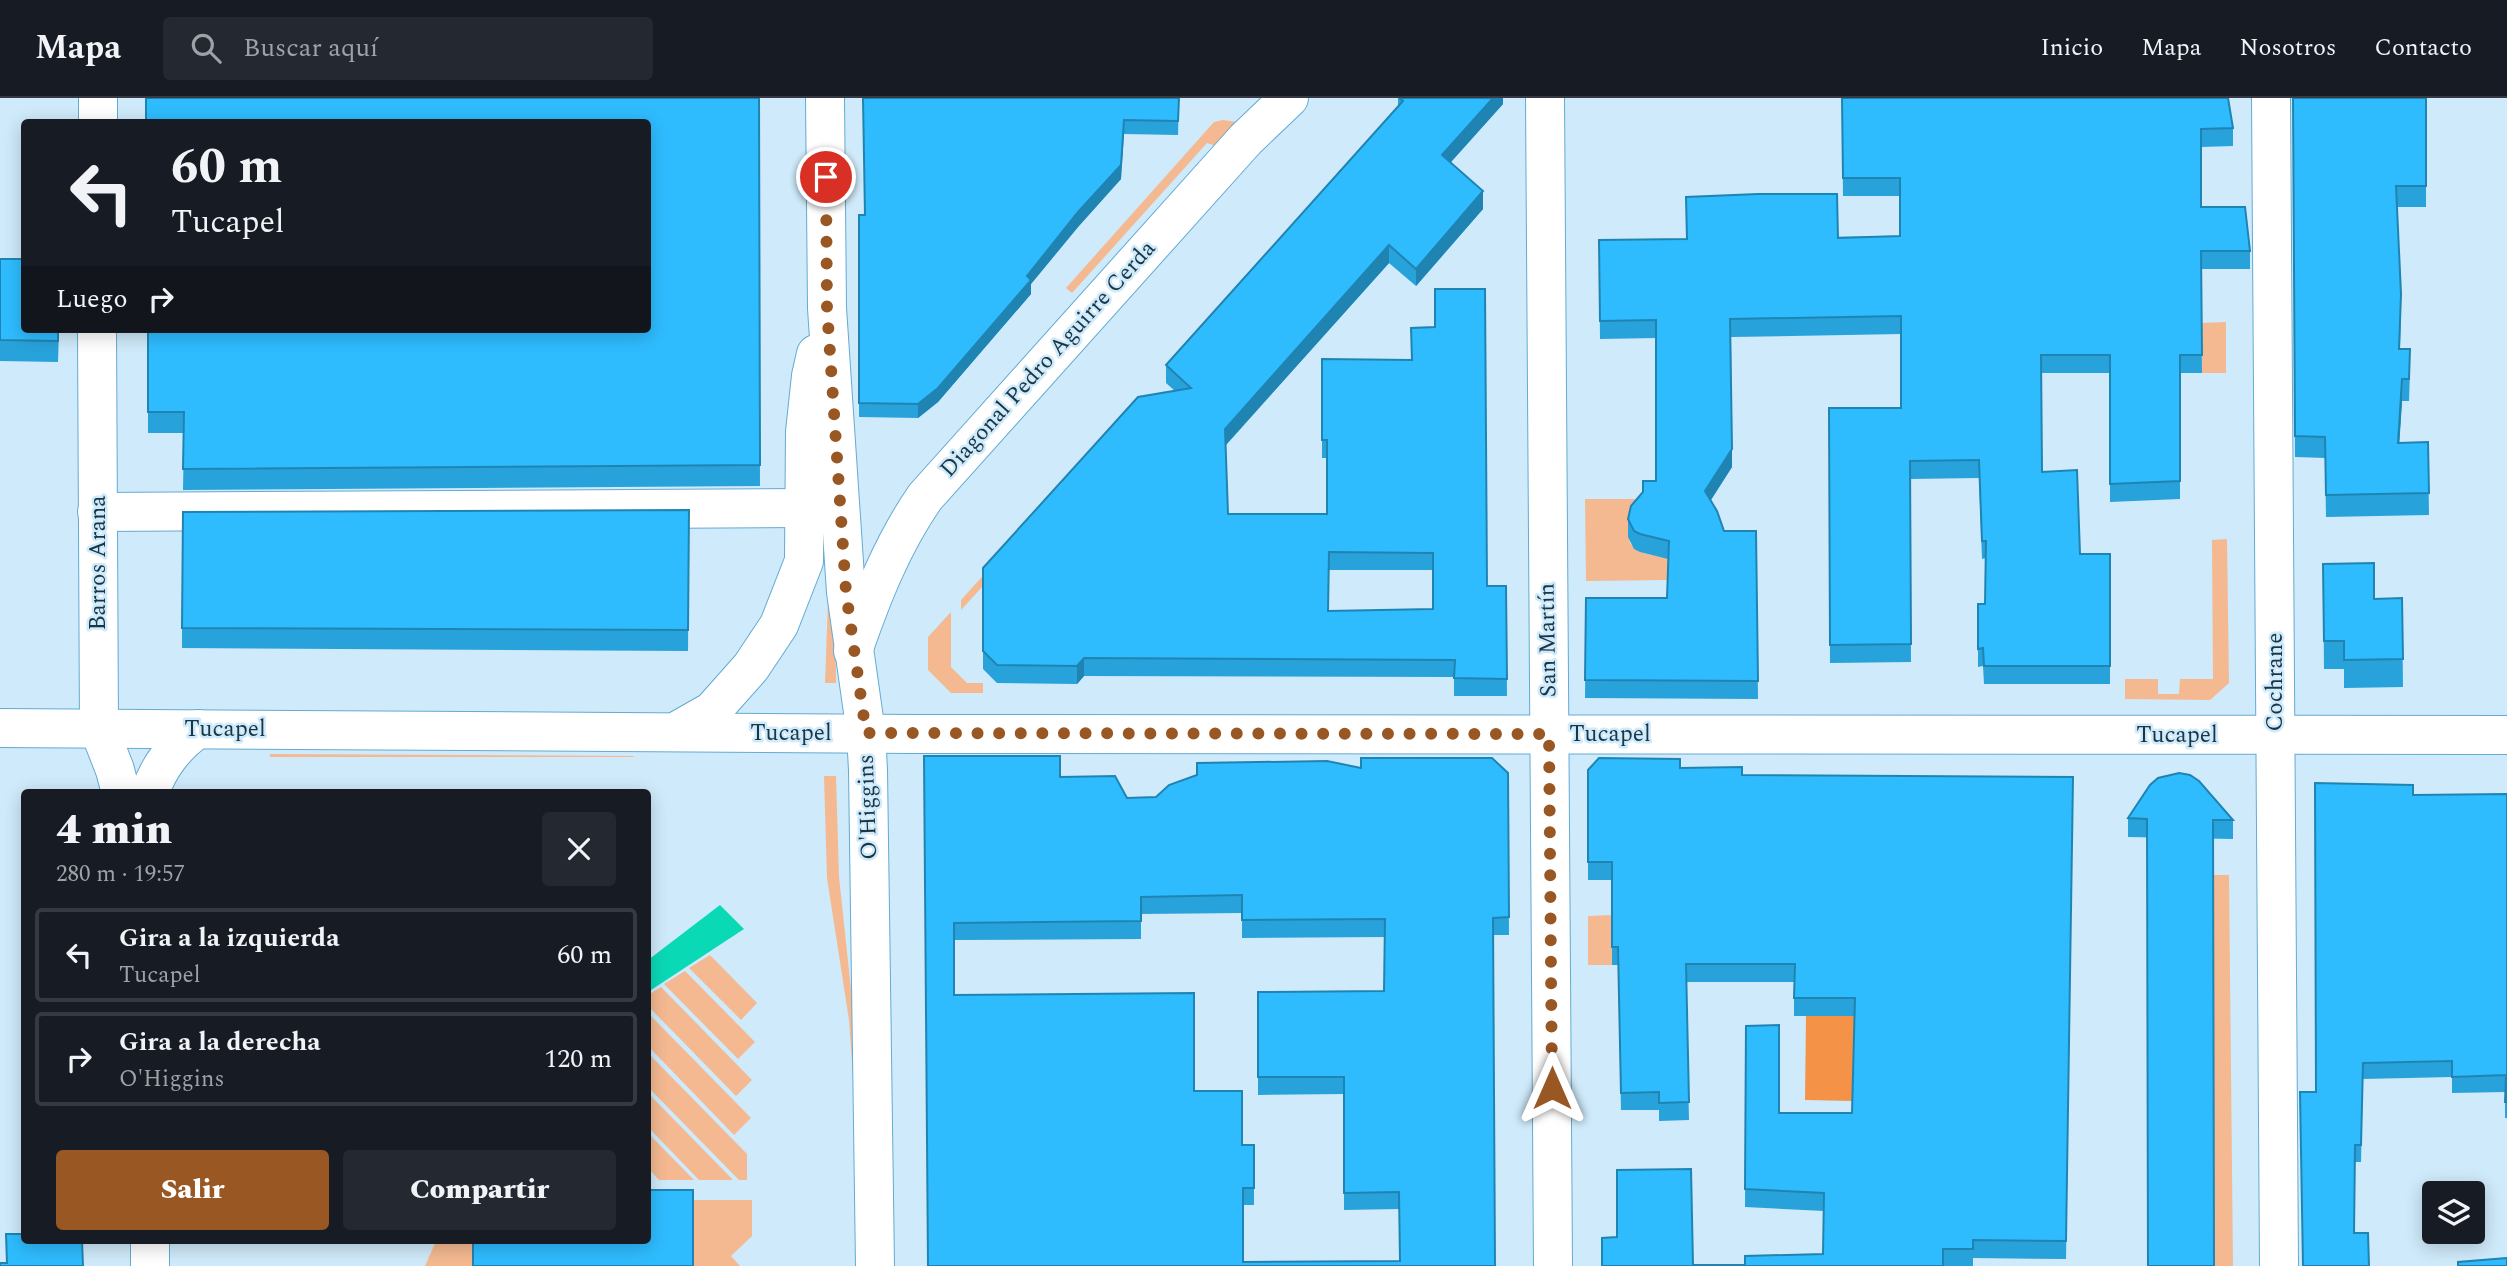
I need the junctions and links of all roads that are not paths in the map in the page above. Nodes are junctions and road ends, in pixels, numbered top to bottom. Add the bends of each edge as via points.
1 (98, 98) edge
2 (825, 98) edge
3 (1251, 98) edge
4 (1289, 98) edge
5 (1545, 98) edge
6 (2271, 98) edge
7 (98, 119) edge
8 (1246, 139) junction
9 (827, 308) junction
10 (97, 333) edge
11 (803, 508) junction
12 (97, 512) junction
13 (853, 651) junction
14 (0, 729) edge
15 (99, 729) junction
16 (198, 729) junction
17 (675, 732) junction
18 (866, 733) junction
19 (1549, 734) junction
20 (2275, 735) junction
21 (2507, 735) edge
22 (120, 789) edge
23 (151, 789) edge
24 (150, 1244) edge
25 (150, 1266) edge
26 (875, 1266) edge
27 (1553, 1266) edge
28 (2279, 1266) edge

1 - 7 main road
2 - 9 main road, O'Higgins
3 - 8 main road
4 - 8 main road, Diagonal Pedro Aguirre Cerda
5 - 19 main road, San Martín
6 - 20 main road, Cochrane
8 - 13 main road, Diagonal Pedro Aguirre Cerda via 925,497 884,569
9 - 11 main road via 811,376
9 - 13 main road, O'Higgins
10 - 12 main road, Barros Arana
11 - 12 main road
11 - 17 main road via 804,561 779,625 712,711
12 - 15 main road, Barros Arana
13 - 18 main road, O'Higgins
14 - 15 main road, Tucapel
15 - 16 main road, Tucapel
15 - 22 main road, Barros Arana
16 - 17 main road, Tucapel
16 - 23 main road via 175,749
17 - 18 main road, Tucapel
18 - 19 main road, Tucapel
18 - 26 main road, O'Higgins
19 - 20 main road, Tucapel
19 - 27 main road, San Martín
20 - 21 main road, Tucapel
20 - 28 main road, Cochrane
24 - 25 main road

